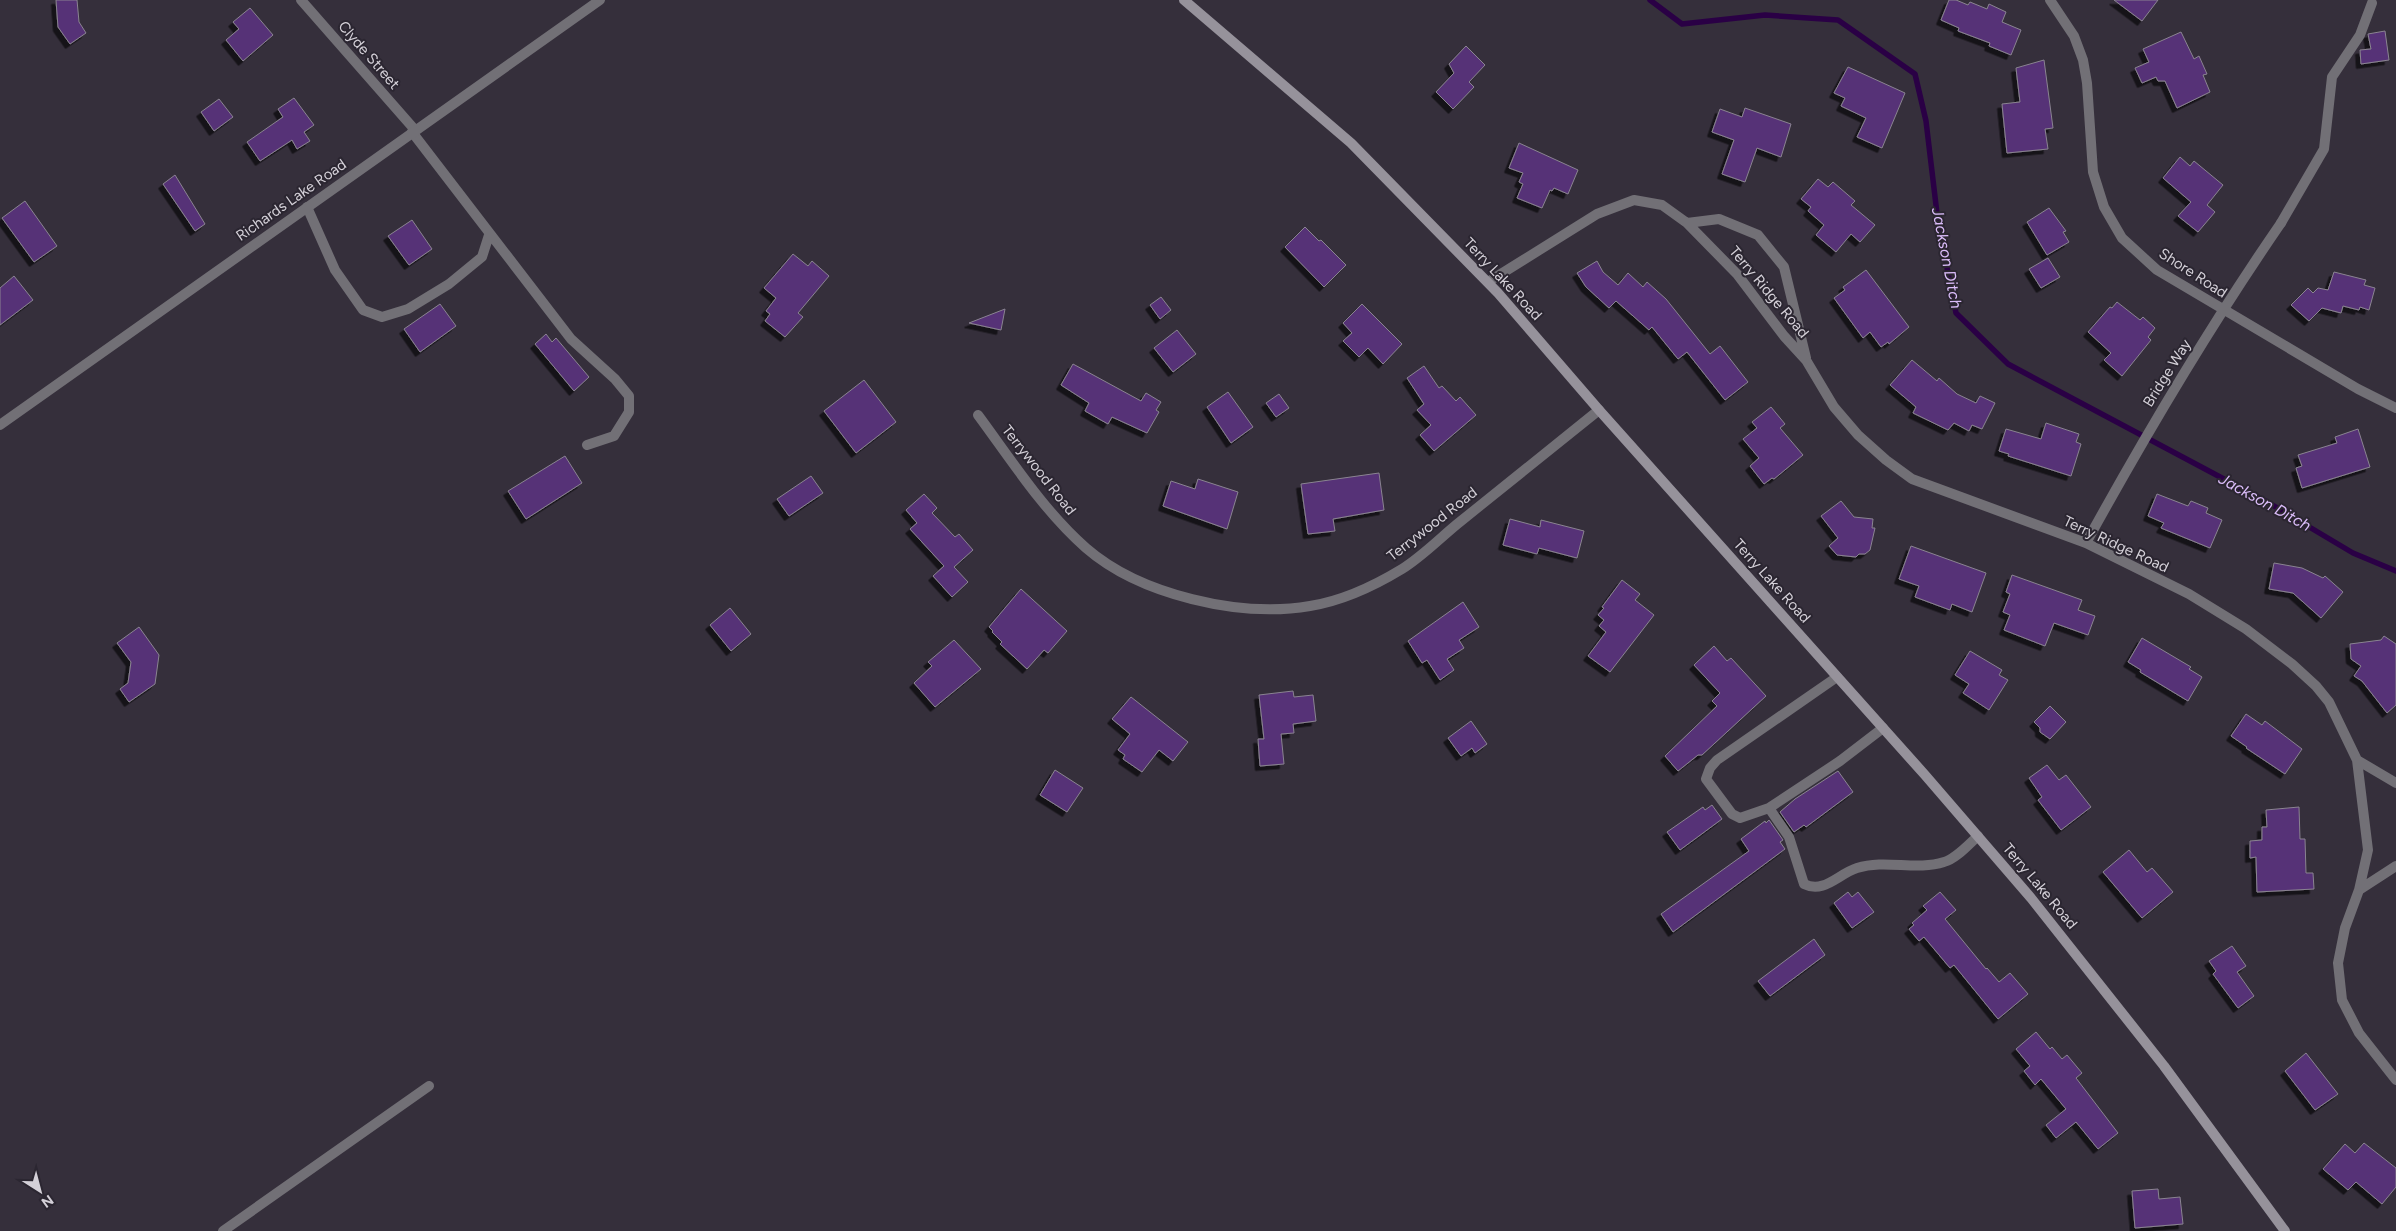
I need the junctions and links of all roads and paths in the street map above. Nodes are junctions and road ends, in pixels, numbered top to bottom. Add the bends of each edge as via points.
1 (301, 0) edge
2 (600, 0) edge
3 (1184, 0) edge
4 (2050, 0) edge
5 (2372, 2) dead end
6 (414, 131) junction
7 (307, 207) junction
8 (1687, 223) junction
9 (489, 235) junction
10 (1488, 282) junction
11 (2224, 310) junction
12 (1806, 360) junction
13 (2396, 408) edge
14 (1598, 410) junction
15 (978, 415) dead end
16 (0, 425) edge
17 (587, 446) dead end
18 (2086, 543) junction
19 (1837, 677) junction
20 (1883, 728) junction
21 (2358, 760) junction
22 (2396, 783) edge
23 (1769, 808) junction
24 (1978, 836) junction
25 (2396, 866) edge
26 (2359, 890) junction
27 (2396, 1080) edge
28 (429, 1086) dead end
29 (223, 1231) edge
30 (2285, 1231) edge

1 - 6 street, Clyde Street
2 - 6 street, Richards Lake Road
3 - 10 main road, Terry Lake Road via 1351,143
4 - 11 street, Shore Road via 2074,36 2082,60 2087,83 2093,172 2104,207 2122,238 2157,270
5 - 11 street, Bridge Way via 2360,35 2332,77 2324,148 2281,223
6 - 7 street, Richards Lake Road
6 - 9 street
7 - 9 street via 335,270 363,310 382,317 408,310 449,284 482,257
7 - 16 street, Richards Lake Road
8 - 10 street, Terry Ridge Road via 1662,205 1634,200 1596,214
8 - 12 street, Terry Ridge Road via 1737,274
8 - 12 street, Terry Ridge Road via 1719,219 1758,235 1784,267
9 - 17 street via 571,339 629,396 629,412 614,436
10 - 14 main road, Terry Lake Road
11 - 13 street, Shore Road
11 - 18 street, Bridge Way via 2139,446
12 - 18 street, Terry Ridge Road via 1834,407 1858,435 1912,479
14 - 15 street, Terrywood Road via 1404,568 1359,592 1310,606 1256,609 1210,604 1154,587 1087,549 1051,514
14 - 19 main road, Terry Lake Road
18 - 21 street, Terry Ridge Road via 2189,594 2246,629 2292,664 2329,702
19 - 20 main road, Terry Lake Road
19 - 23 street via 1710,768 1706,779 1732,814 1740,818
20 - 23 street
20 - 24 main road, Terry Lake Road
21 - 22 street
21 - 26 street via 2368,850
23 - 24 street via 1789,837 1804,884 1810,887 1820,888 1854,869 1869,865 1901,863 1925,866 1946,862
24 - 30 main road, Terry Lake Road via 2164,1066
25 - 26 street
26 - 27 street via 2345,928 2338,963 2342,1000 2359,1034
28 - 29 street

